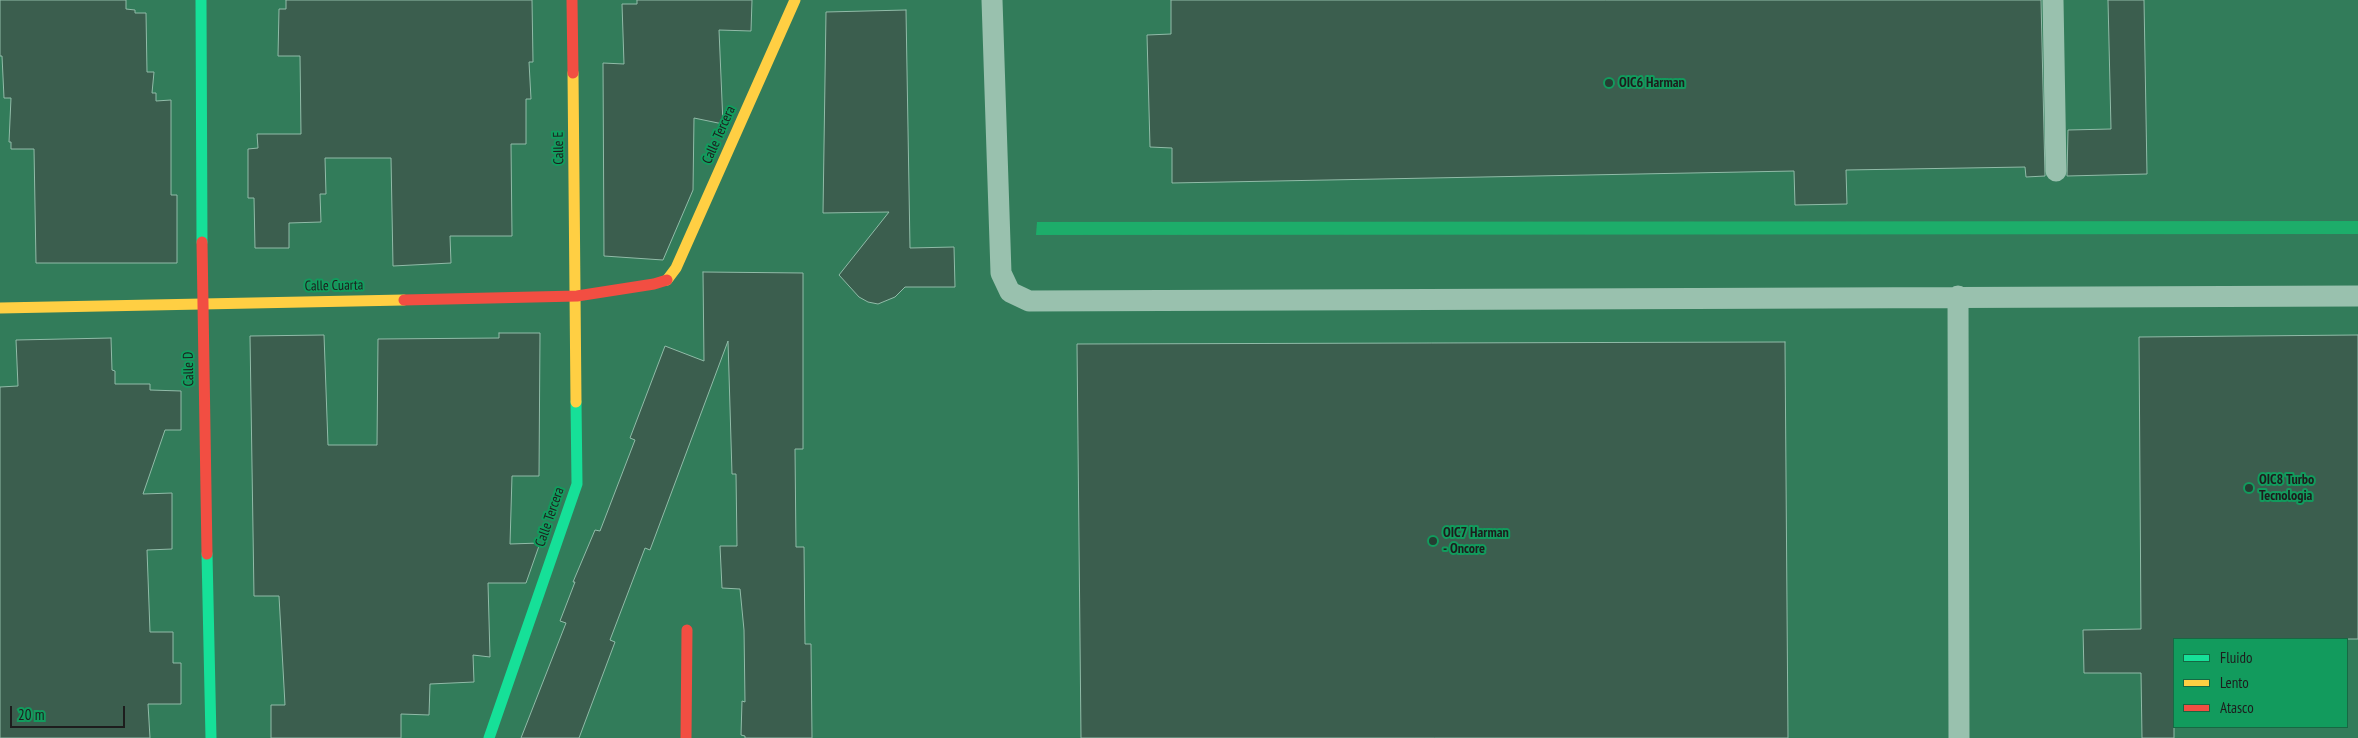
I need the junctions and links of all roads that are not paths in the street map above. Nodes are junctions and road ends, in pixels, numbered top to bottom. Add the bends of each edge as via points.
1 (201, 0) edge
2 (572, 0) edge
3 (795, 0) edge
4 (992, 0) edge
5 (2053, 0) edge
6 (2056, 171) dead end
7 (667, 280) joint
8 (576, 296) junction
9 (1958, 296) junction
10 (2358, 296) edge
11 (202, 304) junction
12 (0, 308) edge
13 (687, 630) dead end
14 (211, 738) edge
15 (489, 738) edge
16 (686, 738) edge
17 (1959, 738) edge

1 - 11 street, Calle D
2 - 8 street, Calle E
3 - 7 street, Calle Tercera via 676,268
4 - 9 lane via 1001,273 1010,292 1029,301
5 - 6 lane
7 - 8 street, Calle Cuarta
8 - 11 street, Calle Cuarta
8 - 15 street, Calle Tercera via 578,484
9 - 10 lane
9 - 17 lane
11 - 12 street, Calle Cuarta
11 - 14 street, Calle D
13 - 16 street

